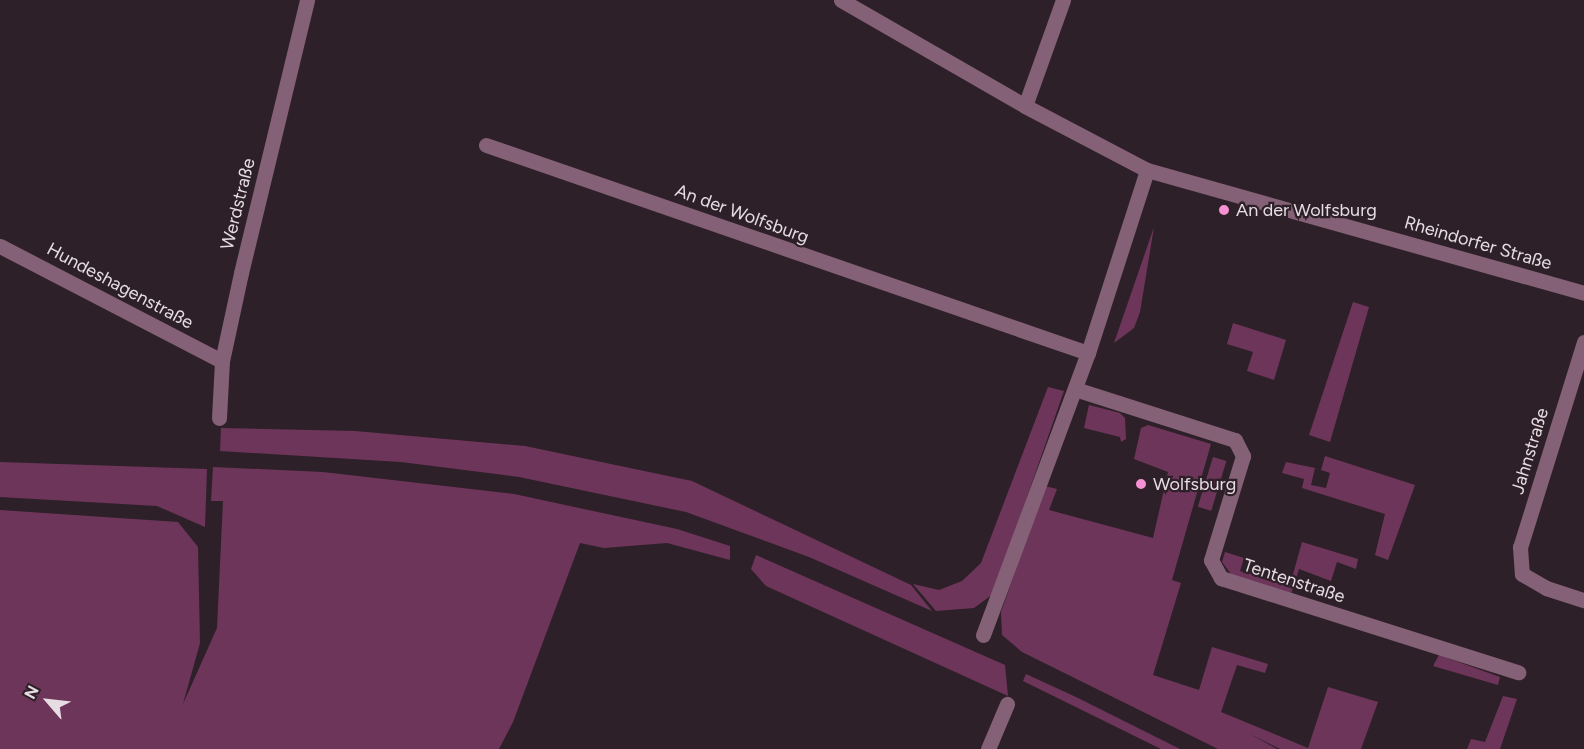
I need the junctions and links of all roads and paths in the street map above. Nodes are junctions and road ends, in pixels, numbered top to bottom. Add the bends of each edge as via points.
1 (307, 0) edge
2 (841, 0) edge
3 (1064, 0) edge
4 (1025, 106) junction
5 (486, 145) dead end
6 (1147, 170) junction
7 (0, 246) edge
8 (1584, 293) edge
9 (1584, 342) edge
10 (1088, 353) junction
11 (222, 362) junction
12 (1075, 389) junction
13 (219, 418) dead end
14 (1584, 600) edge
15 (983, 635) dead end
16 (1518, 672) dead end
17 (1006, 704) dead end
18 (988, 749) edge

1 - 11 street, Werdstraße
2 - 4 street, Rheindorfer Straße
3 - 4 street
4 - 6 street, Rheindorfer Straße
5 - 10 street, An der Wolfsburg
6 - 8 street, Rheindorfer Straße
6 - 10 street
7 - 11 street, Hundeshagenstraße
9 - 14 street, Jahnstraße via 1520,547 1522,574 1546,588
10 - 12 street
11 - 13 street, Werdstraße
12 - 15 street
12 - 16 street, Tentenstraße via 1235,440 1244,456 1211,560 1221,578
17 - 18 street

